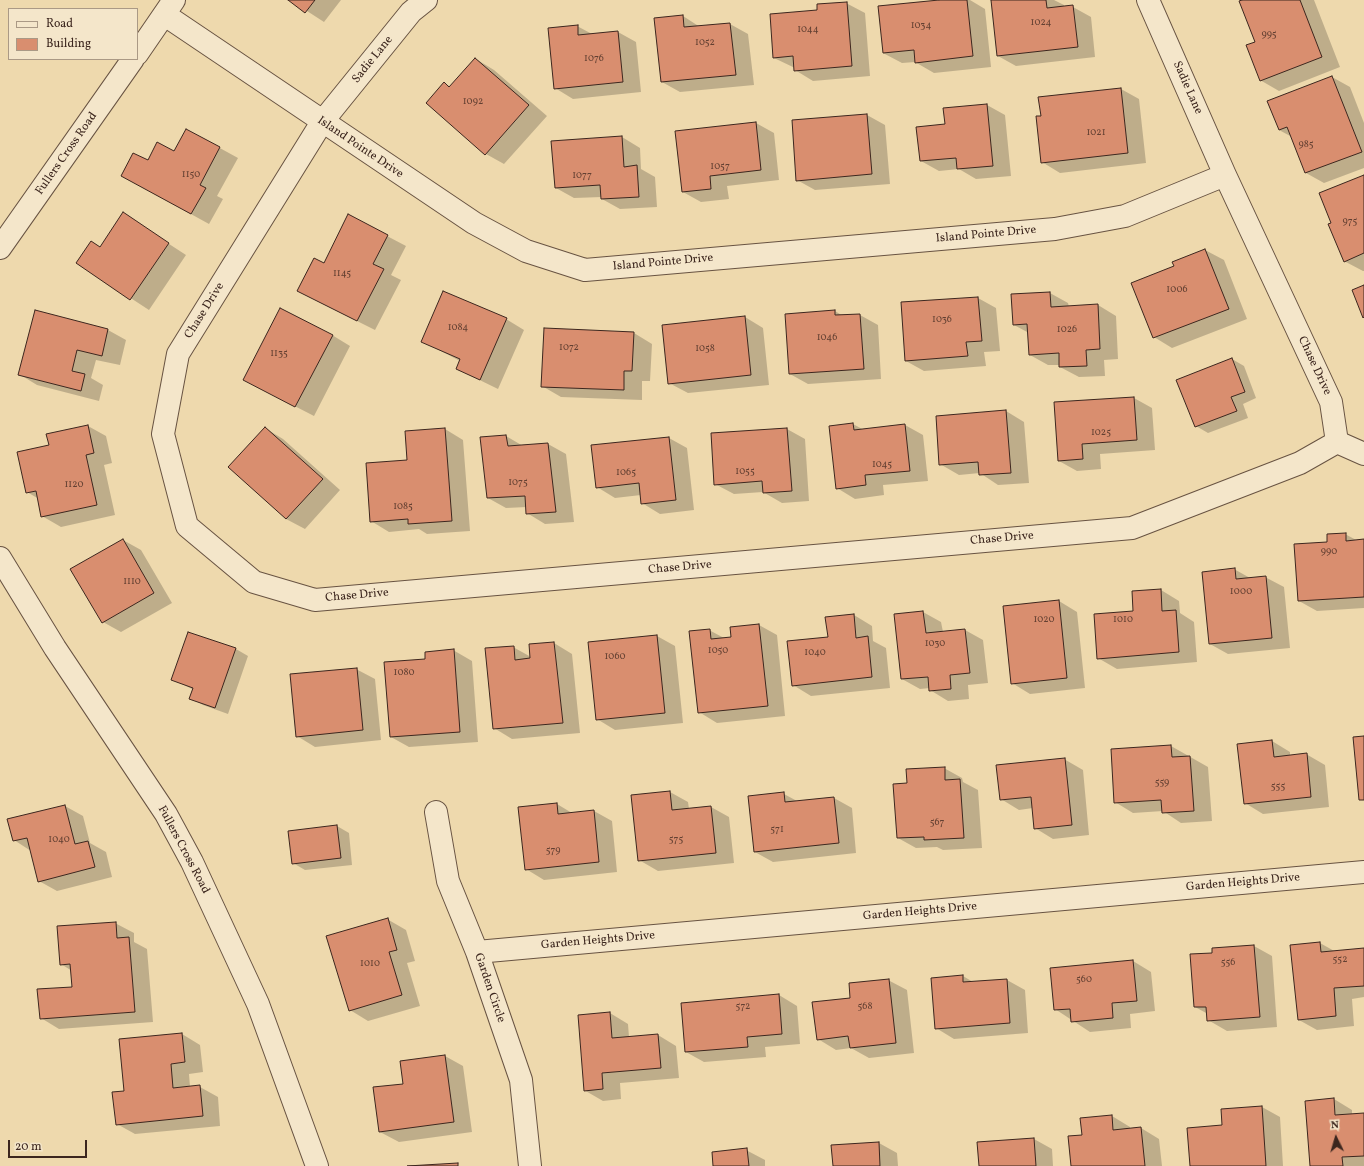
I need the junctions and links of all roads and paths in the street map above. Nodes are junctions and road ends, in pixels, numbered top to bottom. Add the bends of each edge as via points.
1 (426, 0) edge
2 (1148, 0) edge
3 (169, 7) edge
4 (138, 53) edge
5 (133, 60) edge
6 (322, 122) junction
7 (1225, 175) junction
8 (0, 248) edge
9 (1336, 442) junction
10 (1364, 454) edge
11 (0, 558) edge
12 (436, 812) dead end
13 (1364, 872) edge
14 (477, 952) junction
15 (317, 1166) edge
16 (530, 1166) edge

1 - 6 street, Sadie Lane via 411,12
2 - 7 street, Sadie Lane
3 - 4 street
3 - 6 street, Island Pointe Drive
5 - 8 street, Fullers Cross Road
6 - 7 street, Island Pointe Drive via 474,223 526,251 586,270 1055,229 1125,216
6 - 9 street, Chase Drive via 178,354 163,434 187,526 254,582 315,600 1132,528 1300,463
7 - 9 street, Chase Drive via 1331,402
9 - 10 street
11 - 15 street, Fullers Cross Road via 55,648 166,814 192,862 258,1004
12 - 14 street, Garden Circle via 448,881
13 - 14 street, Garden Heights Drive
14 - 16 street, Garden Circle via 521,1080

